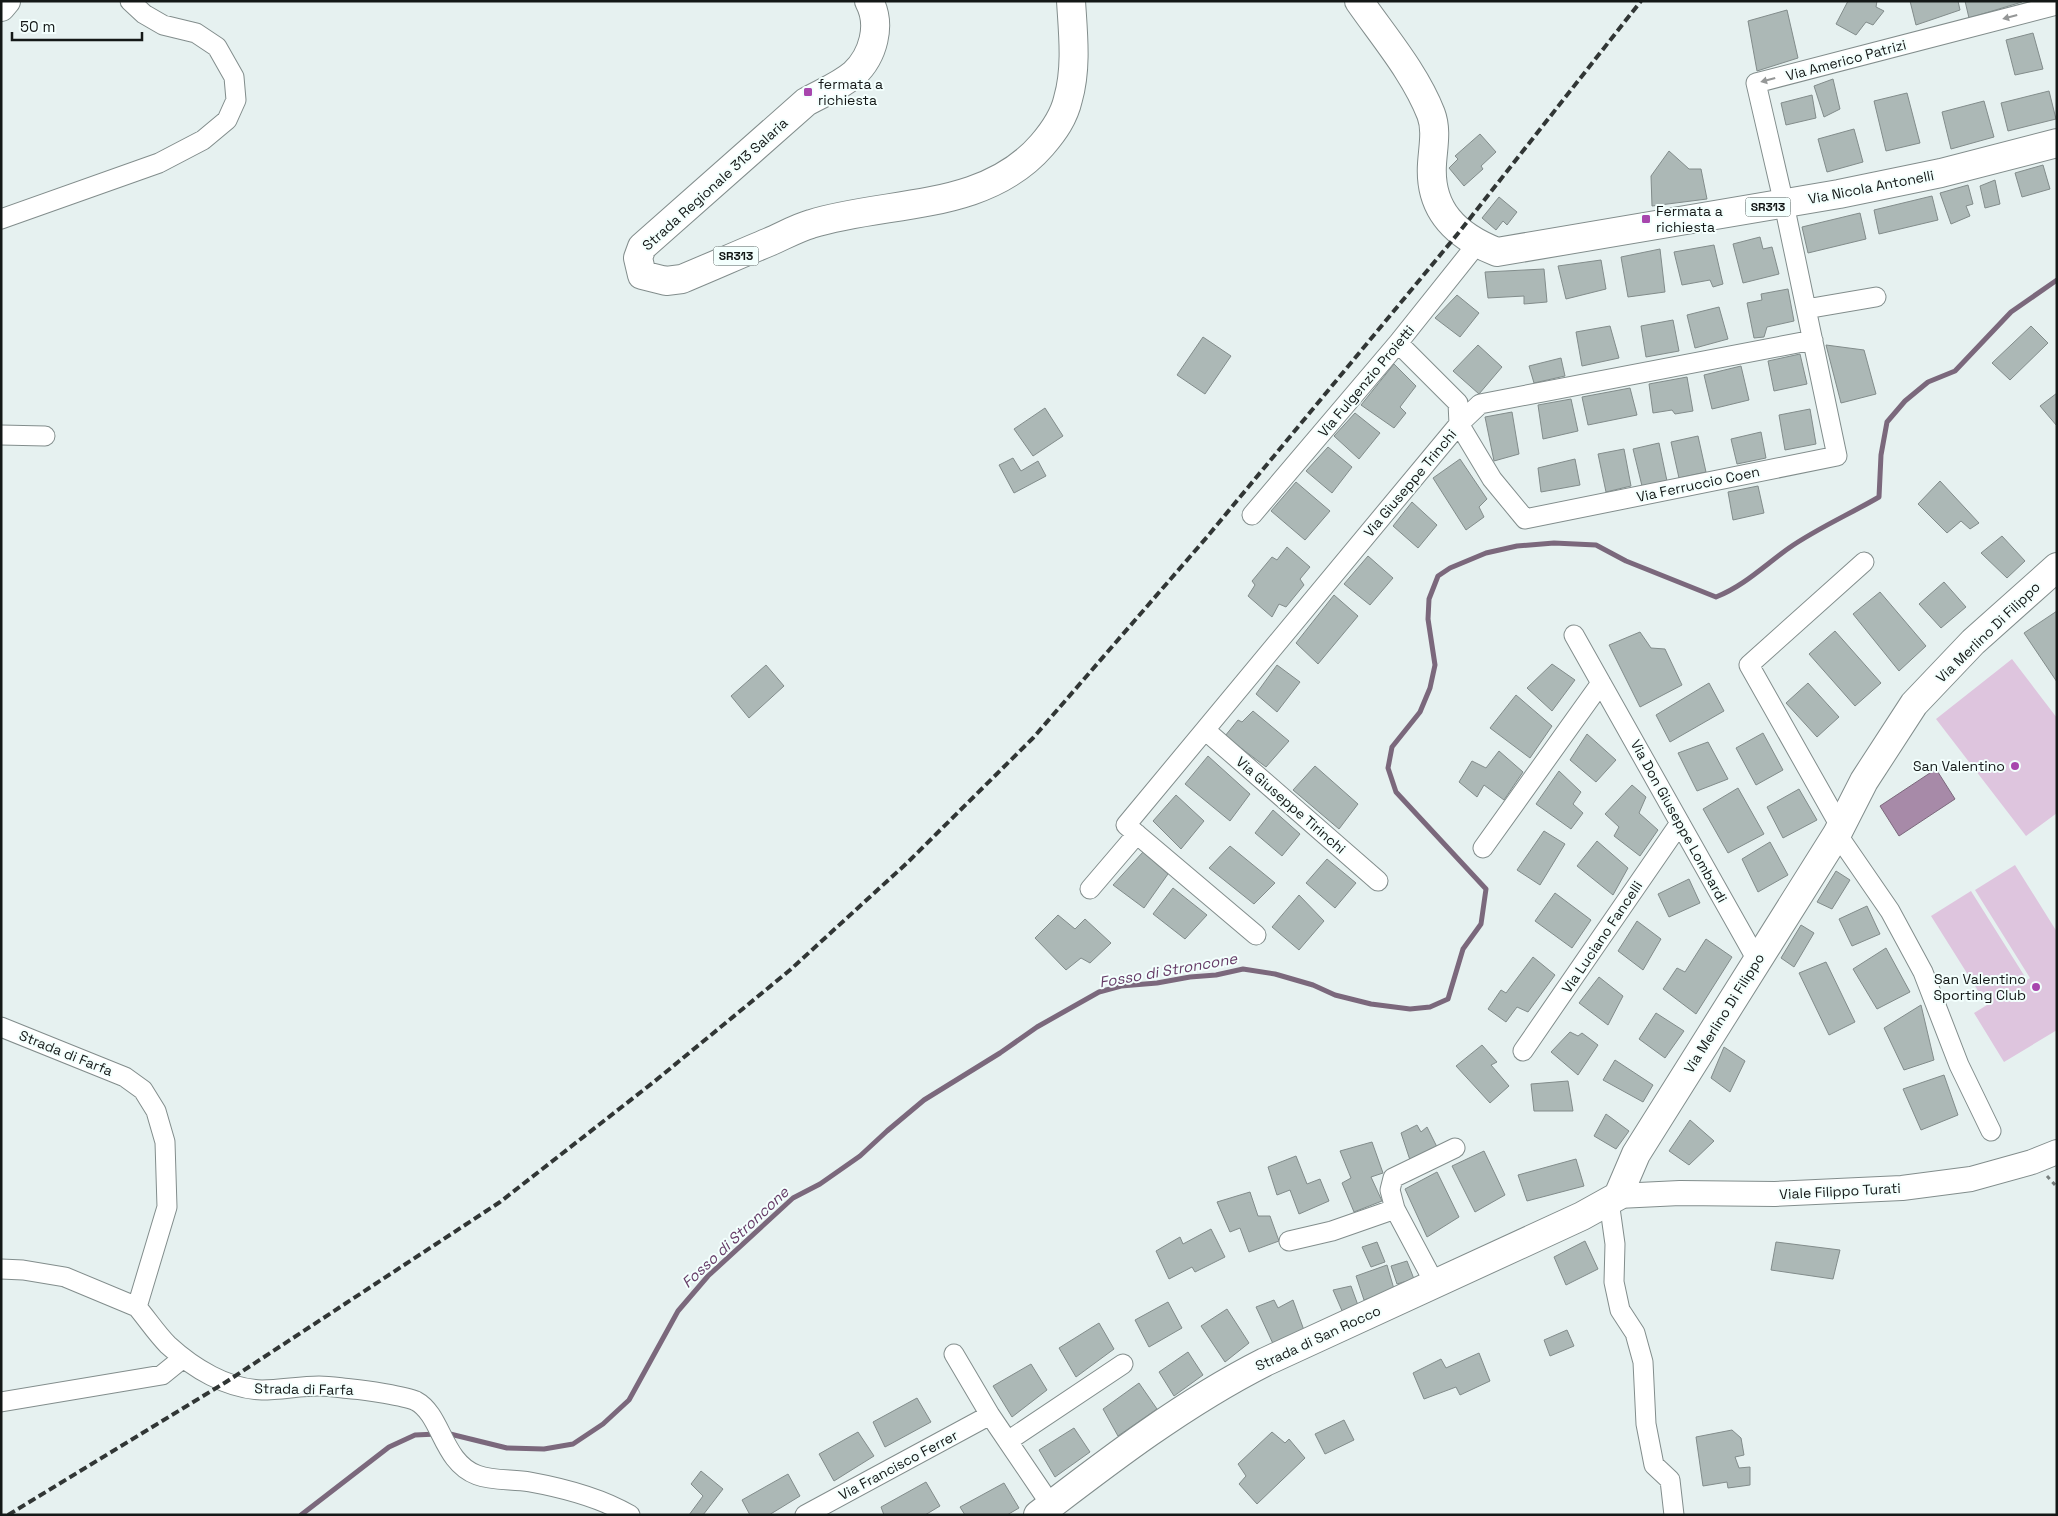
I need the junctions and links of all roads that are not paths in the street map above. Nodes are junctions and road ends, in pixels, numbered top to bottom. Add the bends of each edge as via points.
1 (6, 1) edge
2 (130, 1) edge
3 (869, 1) edge
4 (1071, 1) edge
5 (1358, 1) edge
6 (2057, 5) edge
7 (1, 7) edge
8 (2057, 143) edge
9 (1784, 204) junction
10 (1, 218) edge
11 (1477, 244) junction
12 (1876, 297) dead end
13 (1806, 309) junction
14 (1812, 340) junction
15 (1398, 343) junction
16 (1459, 424) junction
17 (1, 436) edge
18 (45, 436) dead end
19 (1252, 515) dead end
20 (1864, 562) dead end
21 (2057, 567) edge
22 (1574, 635) dead end
23 (1601, 683) junction
24 (1204, 730) junction
25 (1680, 823) junction
26 (1131, 830) junction
27 (1839, 830) junction
28 (1483, 848) dead end
29 (1378, 880) dead end
30 (1090, 889) dead end
31 (1256, 934) dead end
32 (1757, 960) junction
33 (1, 1027) edge
34 (1523, 1051) dead end
35 (1991, 1131) dead end
36 (1455, 1148) dead end
37 (2057, 1152) edge
38 (1614, 1198) junction
39 (1395, 1210) junction
40 (1289, 1241) dead end
41 (1, 1269) edge
42 (1435, 1284) junction
43 (137, 1307) junction
44 (954, 1354) dead end
45 (184, 1358) junction
46 (1123, 1364) dead end
47 (1, 1402) edge
48 (990, 1415) junction
49 (1008, 1440) junction
50 (1045, 1510) edge
51 (630, 1515) edge
52 (805, 1515) edge
53 (1674, 1515) edge

1 - 7 main road
2 - 10 street via 163,25 196,33 217,47 234,77 236,100 227,120 203,140 159,163
3 - 4 main road, Strada Regionale 313 Salaria / SR313 via 874,36 871,50 854,73 806,102 642,247 638,258 642,275 666,282 682,279 810,224 851,214 942,200 976,190 1008,173 1033,155 1057,127 1068,100 1072,75
5 - 11 main road, SR313 via 1418,85 1432,116 1435,139 1432,190 1443,212
6 -> 9 street, Via Americo Patrizi via 1756,83
8 - 9 main road, Via Nicola Antonelli / SR313 via 1941,173
9 - 11 main road, Via Nicola Antonelli / SR313 via 1496,252
9 - 13 street, Via Ferruccio Coen
11 - 15 street, Via Fulgenzio Proietti
12 - 13 street
13 - 14 street, Via Ferruccio Coen
14 - 16 street, Via Giuseppe Trinchi via 1480,404
14 - 16 street, Via Ferruccio Coen via 1836,456 1524,519 1492,479
15 - 16 street, Via Ferruccio Coen via 1458,403
15 - 19 street, Via Fulgenzio Proietti
16 - 24 street, Via Giuseppe Trinchi
17 - 18 street
20 - 27 street via 1749,665
21 - 27 main road, Via Merlino Di Filippo via 1973,642 1914,704 1864,781
22 - 23 street, Via Don Giuseppe Lombardi
23 - 25 street, Via Don Giuseppe Lombardi
23 - 28 street
24 - 26 street, Via Giuseppe Trinchi
24 - 29 street, Via Giuseppe Tirinchi
25 - 32 street, Via Don Giuseppe Lombardi
25 - 34 street, Via Luciano Fancelli
26 - 30 street, Via Giuseppe Trinchi
26 - 31 street
27 - 32 main road, Via Merlino Di Filippo
27 - 35 street via 1890,911 1923,972 1958,1065
32 - 38 main road, Via Merlino Di Filippo via 1636,1154
33 - 43 street, Strada di Farfa via 125,1077 143,1090 156,1111 165,1142 167,1207
36 - 39 street via 1393,1178 1390,1190
37 - 38 street, Viale Filippo Turati via 1971,1179 1902,1188 1776,1194 1680,1193
38 - 42 main road, Strada di San Rocco
38 - 53 street via 1614,1282 1620,1310 1635,1333 1643,1362 1646,1424 1654,1465 1670,1480
39 - 40 street
39 - 42 street
41 - 43 street via 65,1277
42 - 50 main road, Strada di San Rocco via 1226,1382 1126,1448
43 - 45 street, Strada di Farfa via 167,1344
44 - 48 street
45 - 47 street via 162,1376
45 - 51 street, Strada di Farfa via 214,1377 238,1387 261,1390 319,1386 362,1390 416,1401 430,1415 448,1449 462,1466 478,1475 531,1482 585,1496
46 - 49 street
48 - 49 street
48 - 52 street, Via Francisco Ferrer
49 - 50 street

